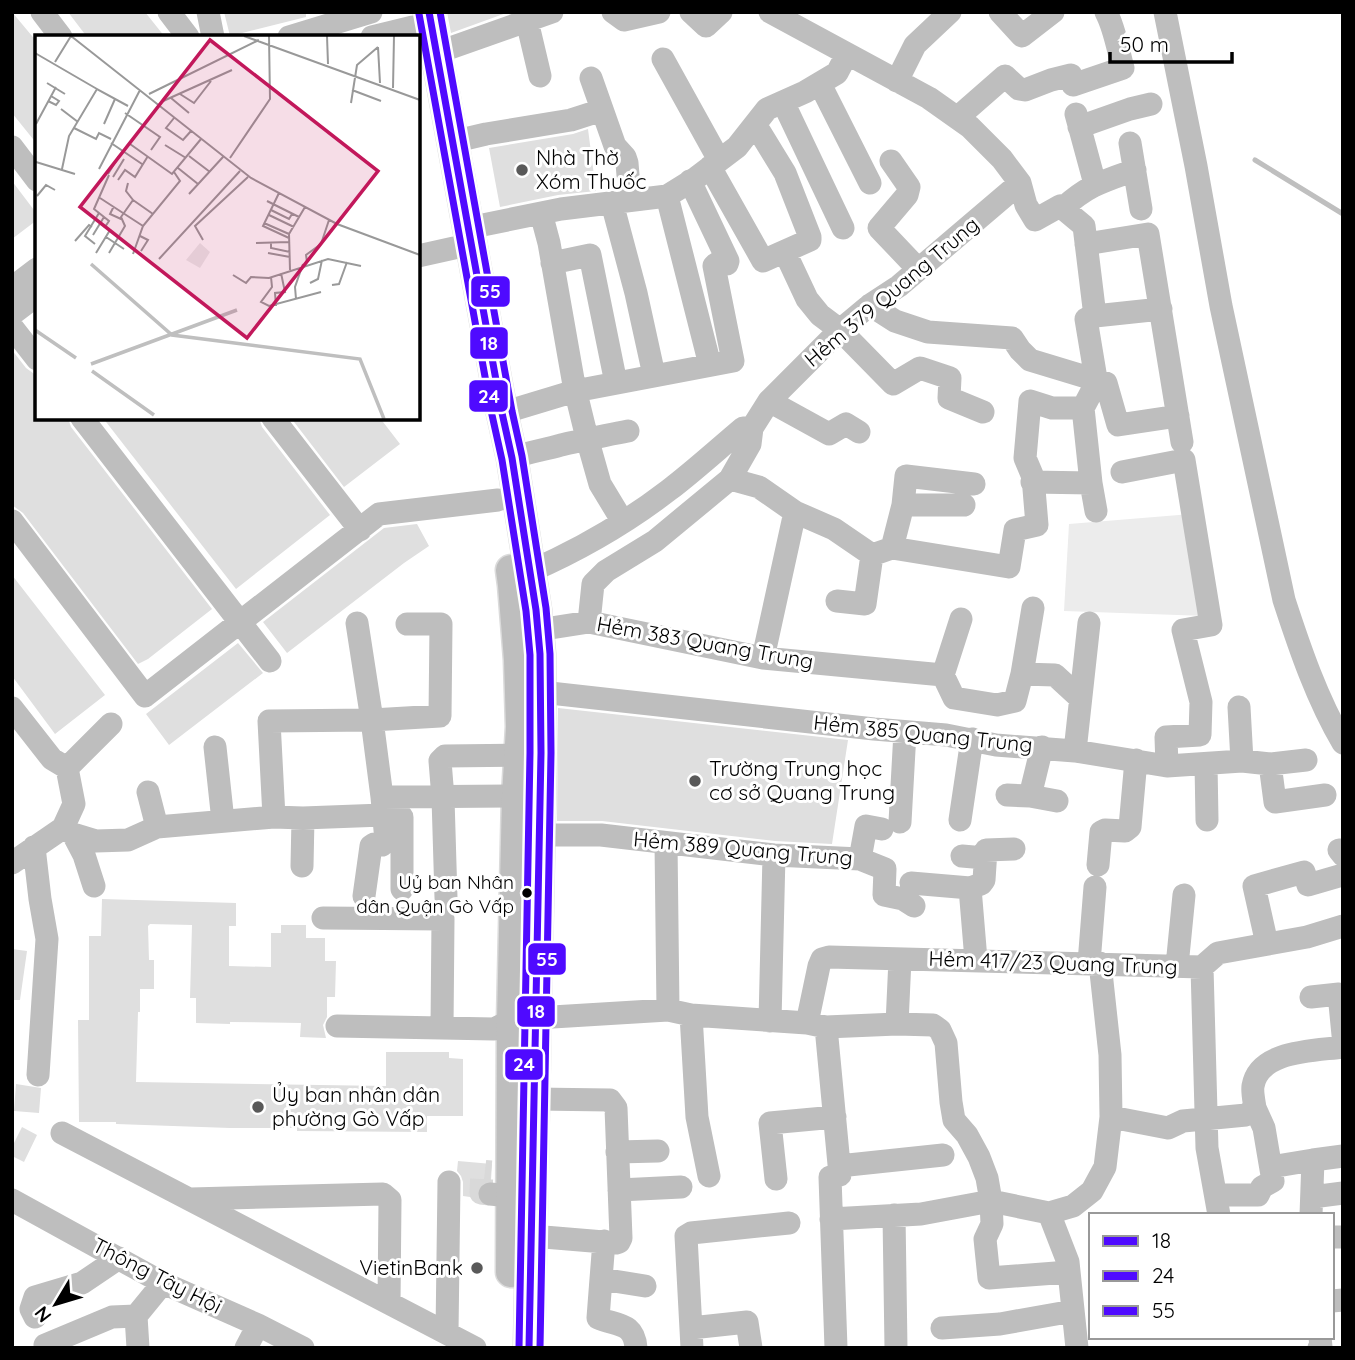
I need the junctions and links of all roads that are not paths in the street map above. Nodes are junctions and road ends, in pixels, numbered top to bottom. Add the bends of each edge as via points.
1 (42, 12) edge
2 (169, 12) edge
3 (208, 12) edge
4 (371, 12) edge
5 (552, 12) edge
6 (613, 12) edge
7 (659, 12) edge
8 (691, 12) edge
9 (721, 12) edge
10 (770, 12) edge
11 (950, 12) edge
12 (1000, 12) edge
13 (1053, 12) edge
14 (1106, 12) edge
15 (1165, 12) edge
16 (527, 21) junction
17 (420, 32) edge
18 (59, 35) edge
19 (186, 35) edge
20 (213, 35) edge
21 (296, 35) edge
22 (391, 35) edge
23 (847, 54) junction
24 (663, 59) dead end
25 (540, 76) dead end
26 (591, 78) dead end
27 (897, 81) junction
28 (820, 84) junction
29 (783, 102) junction
30 (1151, 104) dead end
31 (602, 110) junction
32 (957, 118) junction
33 (755, 124) junction
34 (452, 142) junction
35 (1130, 143) dead end
36 (12, 147) edge
37 (891, 161) dead end
38 (715, 164) junction
39 (1135, 170) junction
40 (35, 177) edge
41 (690, 181) junction
42 (870, 183) dead end
43 (1020, 183) junction
44 (1095, 184) junction
45 (667, 196) junction
46 (621, 202) junction
47 (1063, 208) junction
48 (1141, 209) dead end
49 (541, 213) junction
50 (843, 228) dead end
51 (1085, 235) junction
52 (461, 238) junction
53 (624, 248) junction
54 (785, 252) junction
55 (420, 255) edge
56 (590, 255) junction
57 (552, 263) junction
58 (918, 269) junction
59 (35, 271) edge
60 (12, 288) edge
61 (35, 298) edge
62 (870, 305) junction
63 (1161, 309) junction
64 (1095, 316) junction
65 (13, 327) edge
66 (841, 330) junction
67 (928, 332) junction
68 (35, 356) edge
69 (710, 365) junction
70 (920, 368) junction
71 (653, 375) junction
72 (1096, 379) junction
73 (616, 383) junction
74 (575, 391) junction
75 (769, 401) junction
76 (1083, 408) junction
77 (983, 412) dead end
78 (502, 413) junction
79 (1178, 416) junction
80 (84, 420) edge
81 (275, 420) edge
82 (752, 428) junction
83 (628, 431) dead end
84 (859, 432) dead end
85 (587, 438) junction
86 (1182, 442) dead end
87 (512, 458) junction
88 (1122, 472) dead end
89 (730, 479) junction
90 (1032, 482) junction
91 (1091, 483) junction
92 (974, 484) dead end
93 (498, 500) junction
94 (903, 505) junction
95 (964, 505) dead end
96 (1096, 511) dead end
97 (795, 512) junction
98 (12, 521) edge
99 (623, 522) junction
100 (360, 530) junction
101 (882, 551) junction
102 (531, 571) junction
103 (837, 601) dead end
104 (1033, 608) dead end
105 (961, 619) dead end
106 (589, 622) junction
107 (240, 623) junction
108 (357, 623) dead end
109 (1090, 623) dead end
110 (407, 624) dead end
111 (527, 631) junction
112 (763, 658) junction
113 (270, 662) dead end
114 (1022, 674) junction
115 (943, 676) junction
116 (541, 692) junction
117 (954, 698) junction
118 (1080, 698) junction
119 (997, 705) junction
120 (1239, 707) dead end
121 (12, 708) edge
122 (372, 720) junction
123 (111, 724) dead end
124 (905, 732) junction
125 (946, 734) junction
126 (971, 739) junction
127 (1343, 743) edge
128 (996, 745) junction
129 (215, 747) dead end
130 (1042, 747) junction
131 (1075, 751) junction
132 (520, 755) junction
133 (1136, 760) junction
134 (1306, 760) dead end
135 (1242, 761) junction
136 (1206, 764) junction
137 (1270, 764) junction
138 (1167, 766) junction
139 (67, 768) junction
140 (148, 792) dead end
141 (1007, 795) dead end
142 (1325, 795) dead end
143 (517, 796) junction
144 (1030, 796) junction
145 (443, 798) junction
146 (1057, 801) dead end
147 (383, 806) junction
148 (274, 817) junction
149 (303, 818) junction
150 (960, 820) dead end
151 (1207, 820) dead end
152 (223, 821) junction
153 (157, 827) junction
154 (68, 831) junction
155 (540, 835) junction
156 (666, 843) junction
157 (34, 847) junction
158 (1014, 849) dead end
159 (774, 855) junction
160 (962, 856) dead end
161 (985, 858) junction
162 (860, 859) junction
163 (1340, 860) edge
164 (12, 863) edge
165 (302, 866) dead end
166 (911, 883) dead end
167 (94, 886) dead end
168 (970, 888) junction
169 (402, 889) dead end
170 (1184, 895) dead end
171 (363, 896) dead end
172 (446, 898) dead end
173 (914, 906) dead end
174 (323, 918) dead end
175 (1342, 932) edge
176 (1267, 944) junction
177 (900, 958) junction
178 (975, 960) junction
179 (1095, 963) junction
180 (1177, 966) junction
181 (1202, 967) junction
182 (1311, 997) dead end
183 (668, 1010) junction
184 (691, 1015) junction
185 (524, 1019) junction
186 (771, 1021) junction
187 (897, 1024) junction
188 (817, 1025) junction
189 (337, 1026) dead end
190 (442, 1028) junction
191 (1343, 1035) edge
192 (1343, 1047) edge
193 (38, 1075) dead end
194 (535, 1099) junction
195 (1255, 1108) junction
196 (835, 1117) junction
197 (1111, 1117) junction
198 (1206, 1119) junction
199 (62, 1133) dead end
200 (657, 1151) dead end
201 (617, 1152) junction
202 (943, 1155) dead end
203 (1343, 1156) edge
204 (1313, 1160) junction
205 (839, 1166) junction
206 (1270, 1167) junction
207 (709, 1176) dead end
208 (776, 1179) dead end
209 (449, 1182) dead end
210 (681, 1187) dead end
211 (619, 1190) junction
212 (1343, 1194) edge
213 (189, 1199) junction
214 (991, 1201) junction
215 (13, 1203) edge
216 (1218, 1205) edge
217 (1311, 1206) edge
218 (1049, 1213) junction
219 (894, 1216) junction
220 (831, 1219) junction
221 (789, 1223) dead end
222 (532, 1236) junction
223 (604, 1241) junction
224 (120, 1258) junction
225 (1069, 1272) junction
226 (601, 1279) junction
227 (163, 1283) junction
228 (645, 1286) dead end
229 (389, 1303) junction
230 (1073, 1311) junction
231 (24, 1316) edge
232 (136, 1316) junction
233 (258, 1325) junction
234 (942, 1328) dead end
235 (447, 1333) junction
236 (691, 1338) edge
237 (1081, 1340) edge
238 (45, 1346) edge
239 (138, 1348) edge
240 (246, 1348) edge
241 (303, 1348) edge
242 (475, 1348) edge
243 (510, 1348) edge
244 (529, 1348) edge
245 (636, 1348) edge
246 (751, 1348) edge
247 (836, 1348) edge
248 (896, 1348) edge

1 - 18 street
2 - 19 street
3 - 20 street
4 - 21 street
5 - 16 street
6 - 7 street via 624,20
8 - 9 street via 706,26
10 - 23 street
11 - 27 street via 915,45
12 - 13 street via 1022,36
14 - 32 street via 1123,68 1073,85 1071,75 1025,90 1005,76
15 - 127 street via 1284,600 1329,720
16 - 17 street
16 - 25 street
17 - 22 street
17 - 34 main road
17 - 52 main road
23 - 27 street
23 - 28 street via 837,74
24 - 38 street
26 - 31 street
27 - 32 street
28 - 29 street
28 - 42 street
29 - 33 street via 767,109
29 - 50 street
30 - 44 street via 1078,120
31 - 34 street
31 - 46 street via 615,146 627,163
32 - 43 street via 1002,159
33 - 38 street via 737,147
33 - 54 street via 785,173 810,237
34 - 52 main road
35 - 39 street
36 - 40 street
37 - 58 street via 909,187 879,228
38 - 41 street
38 - 54 street via 763,261
39 - 44 street
39 - 48 street
41 - 45 street
41 - 69 street via 728,261 714,266 733,361
43 - 47 street via 1035,220
43 - 58 street, Hẻm 379 Quang Trung
44 - 47 street
45 - 46 street
45 - 69 street
46 - 49 street
46 - 53 street
47 - 51 street
49 - 52 street
49 - 57 street
51 - 63 street via 1101,242 1148,234
51 - 64 street
52 - 55 street
52 - 78 main road
52 - 93 main road
53 - 56 street
53 - 71 street
54 - 66 street via 807,299
56 - 57 street
56 - 73 street
57 - 74 street
58 - 62 street, Hẻm 379 Quang Trung
59 - 60 street
61 - 65 street
62 - 66 street, Hẻm 379 Quang Trung
62 - 67 street via 895,321
63 - 64 street
63 - 79 street
64 - 72 street via 1086,319
65 - 68 street
66 - 70 street via 893,384
66 - 75 street, Hẻm 379 Quang Trung
67 - 70 street
67 - 72 street via 1012,338 1030,360
69 - 71 street
70 - 77 street via 950,378 949,398
71 - 73 street
72 - 76 street
72 - 79 street via 1106,383 1118,425
73 - 74 street
74 - 78 street
74 - 85 street
75 - 82 street, Hẻm 379 Quang Trung
75 - 84 street via 829,434 846,424
76 - 90 street via 1052,408 1030,401 1026,458
76 - 91 street
78 - 87 main road
79 - 86 street
80 - 107 street
81 - 100 street
82 - 89 street via 750,444
82 - 99 street, Hẻm 379 Quang Trung via 743,428
83 - 85 street
85 - 87 street
85 - 99 street via 600,484
87 - 102 main road
88 - 138 street via 1184,460 1211,625 1183,629 1200,702 1200,735 1166,737
89 - 97 street via 759,487
89 - 106 street via 655,541 593,584
90 - 91 street
90 - 101 street via 1037,525 1015,530 1009,567
91 - 96 street
92 - 94 street via 906,476
93 - 100 street via 379,514
93 - 111 main road via 513,585
94 - 95 street
94 - 101 street
97 - 101 street
97 - 112 street
98 - 107 street via 145,696
99 - 102 street, Hẻm 379 Quang Trung
100 - 107 street
101 - 103 street via 865,604
102 - 111 main road
104 - 114 street
105 - 115 street
106 - 111 street, Hẻm 383 Quang Trung
106 - 112 street, Hẻm 383 Quang Trung
107 - 113 street
108 - 122 street
109 - 118 street
110 - 122 street via 441,625 440,716
111 - 116 main road via 540,654
111 - 132 main road via 519,674
112 - 115 street, Hẻm 383 Quang Trung
114 - 118 street via 1055,675
114 - 119 street via 1015,701
115 - 117 street
116 - 124 street, Hẻm 385 Quang Trung
116 - 155 main road
117 - 119 street
117 - 125 street
118 - 131 street
119 - 128 street
120 - 135 street
121 - 139 street via 52,759
122 - 147 street
122 - 148 street via 269,721
123 - 139 street
124 - 125 street, Hẻm 385 Quang Trung
124 - 162 street via 890,825 866,826
125 - 126 street, Hẻm 385 Quang Trung
126 - 128 street, Hẻm 385 Quang Trung
126 - 150 street
128 - 130 street, Hẻm 385 Quang Trung
129 - 152 street
130 - 131 street, Hẻm 385 Quang Trung
130 - 144 street
131 - 133 street, Hẻm 385 Quang Trung
132 - 143 main road
132 - 145 street via 442,758
133 - 138 street, Hẻm 385 Quang Trung
133 - 179 street via 1130,827 1101,832
134 - 137 street, Hẻm 385 Quang Trung
135 - 136 street, Hẻm 385 Quang Trung
135 - 137 street, Hẻm 385 Quang Trung
136 - 138 street, Hẻm 385 Quang Trung
136 - 151 street
137 - 142 street via 1275,802
139 - 154 street via 74,804
140 - 153 street
141 - 144 street
143 - 145 street
143 - 185 main road
144 - 146 street
145 - 147 street
145 - 172 street
147 - 149 street
147 - 169 street via 402,817
147 - 171 street via 386,841 371,846
148 - 149 street
148 - 152 street
149 - 165 street
152 - 153 street
153 - 154 street via 128,840 96,841
154 - 157 street
154 - 167 street via 84,855
155 - 156 street, Hẻm 389 Quang Trung via 601,835
155 - 185 main road
156 - 159 street, Hẻm 389 Quang Trung
156 - 183 street
157 - 164 street
157 - 193 street via 47,939
158 - 161 street via 986,850
159 - 162 street, Hẻm 389 Quang Trung
159 - 186 street
160 - 161 street
161 - 168 street via 984,880
162 - 173 street, Hẻm 389 Quang Trung via 885,869 884,895 903,898
163 - 176 street via 1308,885 1304,872 1254,886
166 - 168 street
168 - 178 street
170 - 180 street
174 - 190 street via 443,919
175 - 176 street, Hẻm 417/23 Quang Trung
176 - 181 street, Hẻm 417/23 Quang Trung via 1218,953
177 - 178 street, Hẻm 417/23 Quang Trung
177 - 187 street
177 - 188 street, Hẻm 417/23 Quang Trung via 822,959
178 - 179 street, Hẻm 417/23 Quang Trung
179 - 180 street, Hẻm 417/23 Quang Trung
179 - 197 street via 1110,1055
180 - 181 street, Hẻm 417/23 Quang Trung
181 - 198 street
182 - 191 street via 1339,994
183 - 184 street
183 - 185 street
184 - 186 street
184 - 207 street via 697,1117
185 - 190 street via 494,1029
185 - 194 main road
185 - 243 main road via 501,1184
186 - 188 street
187 - 188 street
187 - 214 street via 933,1025 940,1030 946,1043 954,1120 979,1157
188 - 196 street
189 - 190 street
192 - 195 street via 1272,1060 1260,1069 1253,1086
194 - 201 street via 610,1100 616,1108
194 - 222 main road
195 - 198 street via 1246,1115
195 - 206 street via 1264,1128
196 - 205 street
196 - 208 street via 771,1123
197 - 198 street via 1168,1128
197 - 218 street via 1105,1167 1092,1191 1073,1206
198 - 216 street
199 - 213 street
200 - 201 street
201 - 211 street
202 - 205 street
203 - 204 street
204 - 206 street
204 - 217 street
205 - 220 street via 840,1175 830,1177
206 - 216 street via 1273,1181 1258,1195
209 - 235 street
210 - 211 street
211 - 223 street via 621,1238 616,1243
212 - 217 street
213 - 229 street
213 - 229 street via 383,1194 390,1200
214 - 218 street
214 - 219 street
214 - 225 street via 992,1224 985,1239 989,1278
215 - 224 street, Thông Tây Hội
218 - 225 street
219 - 220 street
219 - 248 street
220 - 247 street
221 - 236 street via 686,1236
222 - 223 street
222 - 244 main road
223 - 226 street
224 - 227 street, Thông Tây Hội
224 - 231 street via 82,1283 35,1297
225 - 230 street
226 - 228 street
226 - 245 street via 598,1318 628,1328
227 - 232 street
227 - 233 street, Thông Tây Hội
229 - 235 street
230 - 234 street
230 - 237 street
231 - 238 street
232 - 238 street via 112,1317
232 - 239 street
233 - 240 street
233 - 241 street, Thông Tây Hội
235 - 242 street
236 - 246 street via 747,1322

